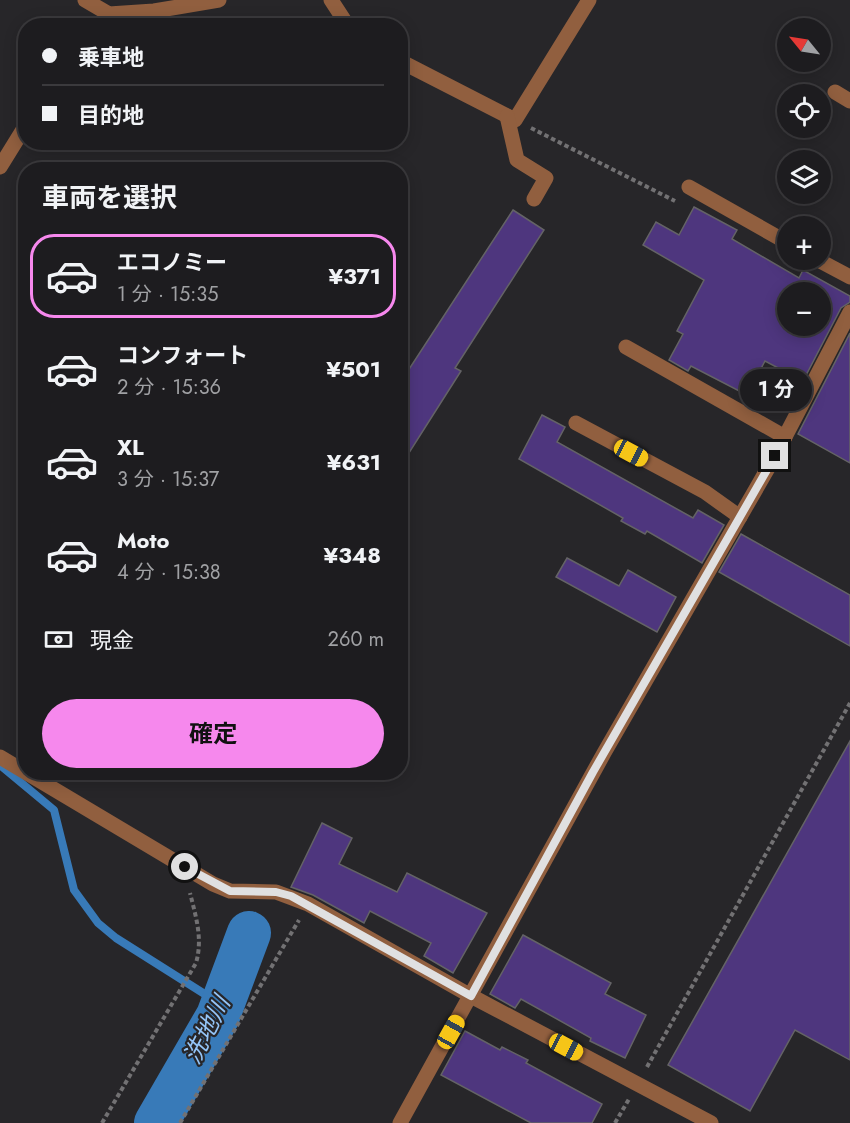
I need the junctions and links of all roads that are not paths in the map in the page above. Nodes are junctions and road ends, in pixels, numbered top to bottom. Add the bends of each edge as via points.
1 (85, 0) edge
2 (219, 0) edge
3 (331, 0) edge
4 (589, 0) edge
5 (102, 18) edge
6 (115, 18) edge
7 (343, 18) edge
8 (408, 65) edge
9 (836, 92) dead end
10 (850, 101) edge
11 (511, 118) junction
12 (18, 138) edge
13 (0, 167) edge
14 (689, 188) road end
15 (534, 200) dead end
16 (777, 237) edge
17 (831, 267) edge
18 (850, 278) edge
19 (850, 312) edge
20 (626, 347) dead end
21 (576, 423) dead end
22 (785, 437) junction
23 (740, 517) junction
24 (0, 757) edge
25 (18, 768) edge
26 (39, 780) edge
27 (471, 996) junction
28 (400, 1123) edge
29 (711, 1123) edge

1 - 5 street
2 - 6 street
3 - 7 street
4 - 11 street
8 - 11 street
9 - 10 street
11 - 15 street via 517,160 546,178
12 - 13 street
14 - 16 street
17 - 18 street
19 - 22 street
20 - 22 street
21 - 23 street via 705,492
22 - 23 street
23 - 27 street via 593,772
24 - 25 street
26 - 27 street via 230,891 276,892 308,904
27 - 28 street
27 - 29 street

